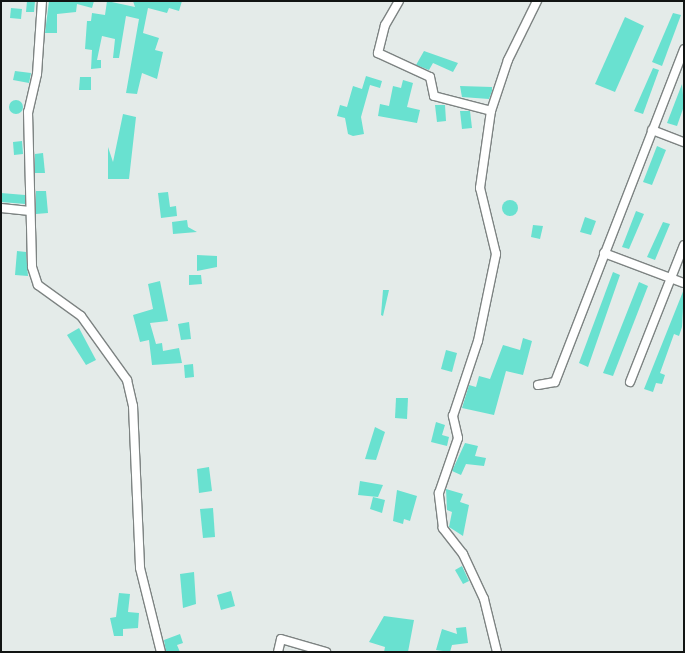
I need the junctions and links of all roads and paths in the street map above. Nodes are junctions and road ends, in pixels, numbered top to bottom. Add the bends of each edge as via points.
1 (42, 1) edge
2 (399, 1) edge
3 (537, 1) edge
4 (684, 49) edge
5 (491, 111) junction
6 (652, 130) junction
7 (684, 142) edge
8 (1, 208) edge
9 (30, 211) junction
10 (684, 245) edge
11 (604, 253) junction
12 (671, 278) junction
13 (684, 283) edge
14 (630, 382) dead end
15 (538, 385) dead end
16 (161, 652) edge
17 (278, 652) edge
18 (326, 652) edge
19 (497, 652) edge

1 - 9 street via 38,65 28,112
2 - 5 street via 385,25 378,53 430,78 434,96
3 - 5 street via 508,60
4 - 6 street
5 - 19 street via 480,188 496,254 484,317 453,416 458,438 439,493 443,528 462,554 484,599
6 - 7 street
6 - 11 street
8 - 9 street
9 - 16 street via 34,280 81,316 130,390 140,568
10 - 12 street
11 - 12 street
11 - 15 street via 555,382
12 - 13 street
12 - 14 street
17 - 18 street via 281,639

